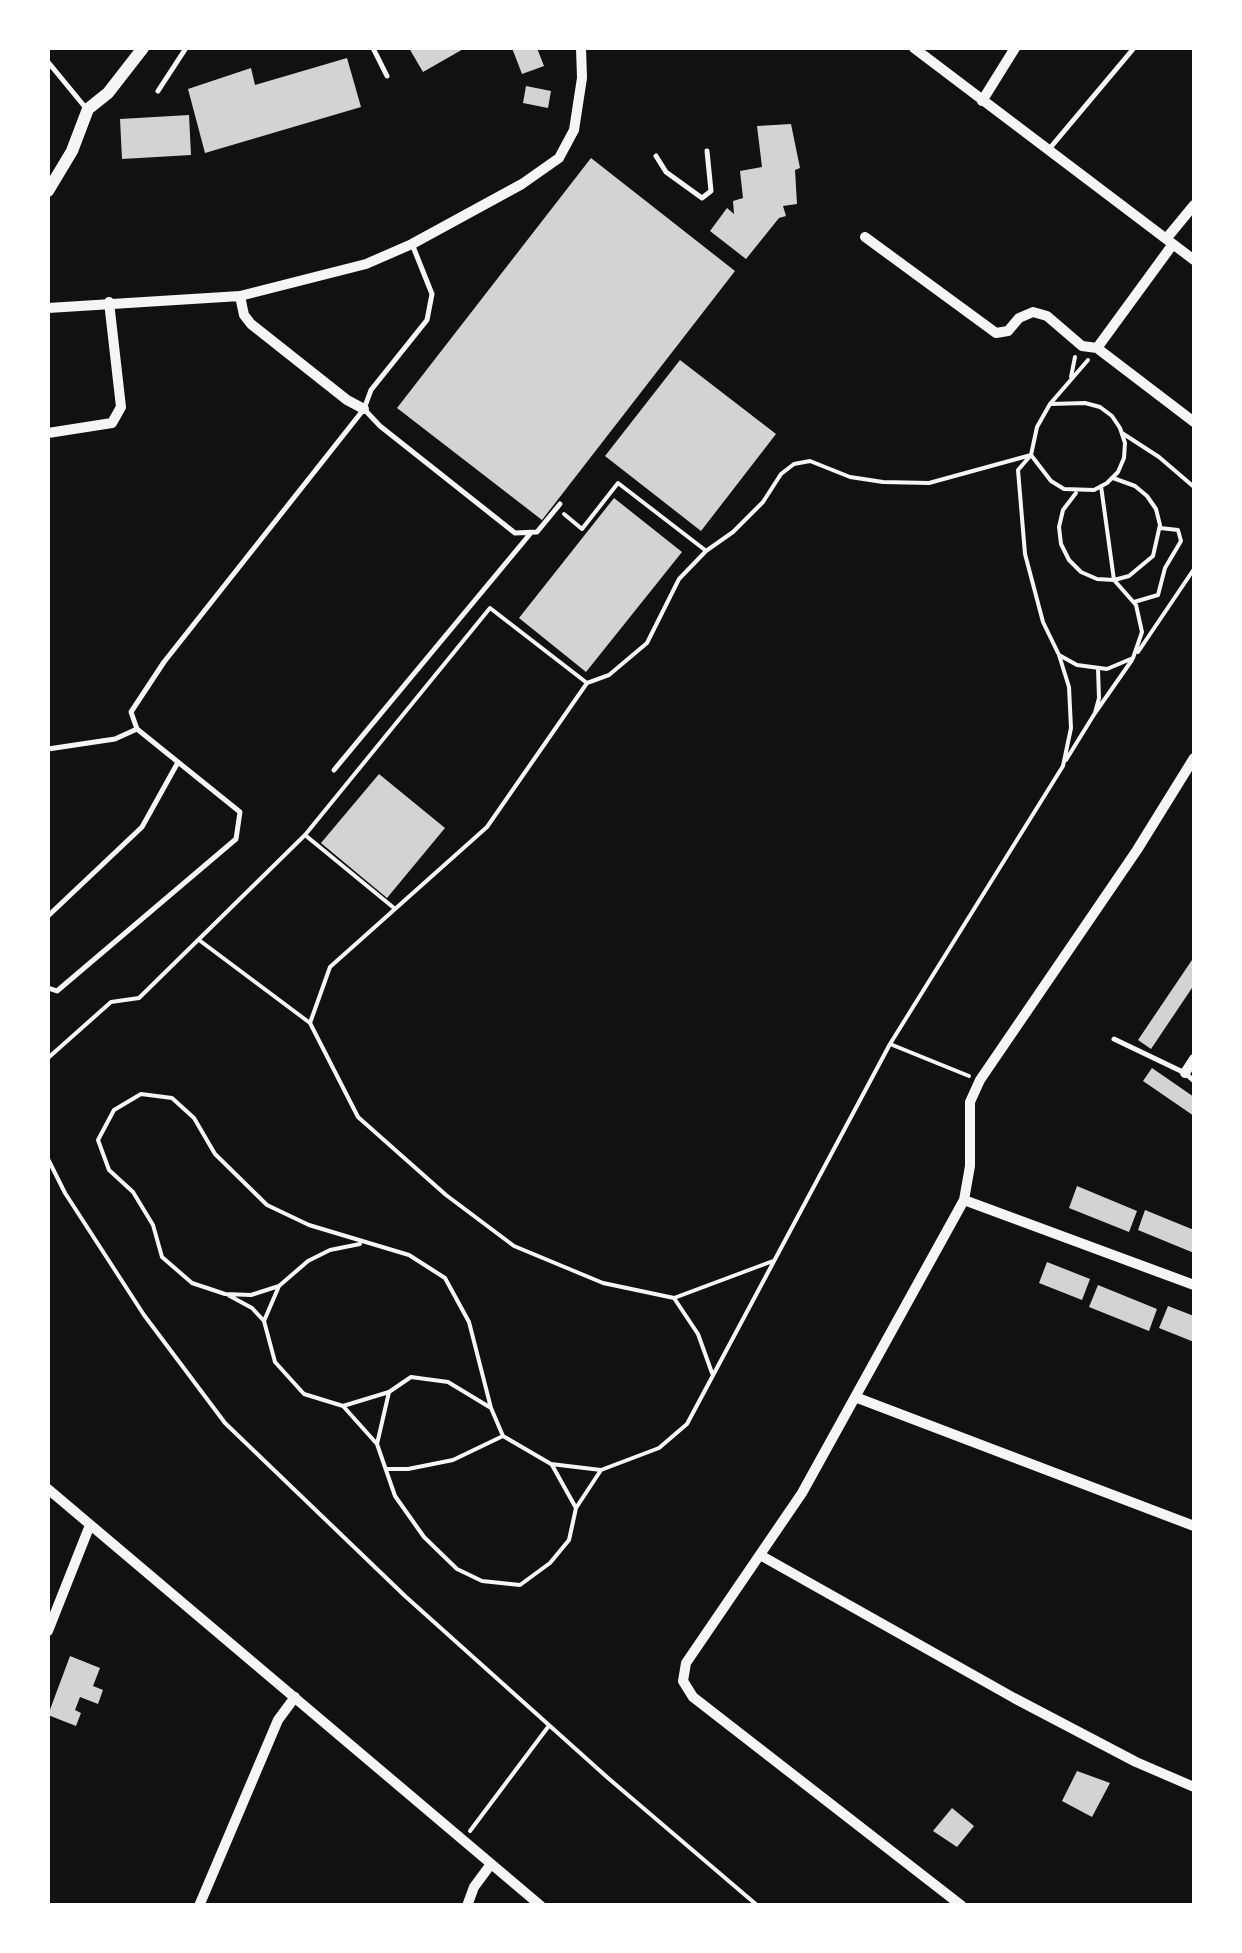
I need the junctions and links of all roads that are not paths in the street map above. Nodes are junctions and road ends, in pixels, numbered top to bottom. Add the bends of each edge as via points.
1 (142, 48) edge
2 (186, 48) edge
3 (373, 48) edge
4 (582, 48) edge
5 (914, 48) edge
6 (1015, 48) edge
7 (1134, 48) edge
8 (48, 62) edge
9 (387, 76) dead end
10 (158, 90) dead end
11 (982, 101) junction
12 (88, 109) junction
13 (1048, 150) junction
14 (707, 151) dead end
15 (656, 156) dead end
16 (48, 191) edge
17 (1194, 205) edge
18 (865, 237) dead end
19 (1170, 242) junction
20 (412, 244) junction
21 (1194, 260) edge
22 (240, 296) junction
23 (109, 302) junction
24 (48, 308) edge
25 (1097, 348) junction
26 (364, 409) junction
27 (1194, 422) edge
28 (48, 433) edge
29 (558, 506) road end
30 (530, 534) junction
31 (137, 728) junction
32 (48, 749) edge
33 (1194, 758) edge
34 (178, 763) junction
35 (334, 770) dead end
36 (48, 916) edge
37 (48, 988) edge
38 (1114, 1040) dead end
39 (1194, 1059) edge
40 (1190, 1076) edge
41 (964, 1200) junction
42 (1194, 1284) edge
43 (855, 1398) junction
44 (48, 1489) edge
45 (90, 1525) junction
46 (1194, 1526) edge
47 (760, 1555) junction
48 (48, 1631) edge
49 (295, 1697) junction
50 (1194, 1787) edge
51 (491, 1864) junction
52 (199, 1906) edge
53 (467, 1906) edge
54 (541, 1906) edge
55 (962, 1906) edge

1 - 12 street
2 - 10 lane
3 - 9 lane
4 - 20 street via 574,130 558,158
5 - 11 street
6 - 11 street
7 - 13 lane
8 - 12 lane
11 - 13 street
12 - 16 street
13 - 19 street
14 - 15 lane via 711,191 702,198 666,172
17 - 19 street
18 - 25 street via 996,333 1034,312 1082,346
19 - 21 street
19 - 25 street
20 - 22 street via 366,264
20 - 26 lane via 432,294 427,320
22 - 23 street
22 - 26 street via 252,324
23 - 24 street
23 - 28 street via 121,407 112,423
25 - 27 street
26 - 30 lane via 515,533
26 - 31 lane via 164,662 131,712
29 - 30 lane
30 - 35 lane
31 - 32 lane
31 - 34 lane
33 - 41 street via 980,1080 970,1102
34 - 36 lane via 142,827
34 - 37 lane via 240,812 236,839 57,991
38 - 40 lane
39 - 40 street
41 - 42 street
41 - 43 street
43 - 46 street
43 - 47 street
44 - 45 street
45 - 48 street
45 - 49 street
47 - 50 street via 1014,1698
47 - 55 street via 686,1663 684,1680 693,1698
49 - 51 street
49 - 52 street via 278,1720
51 - 53 street
51 - 54 street

